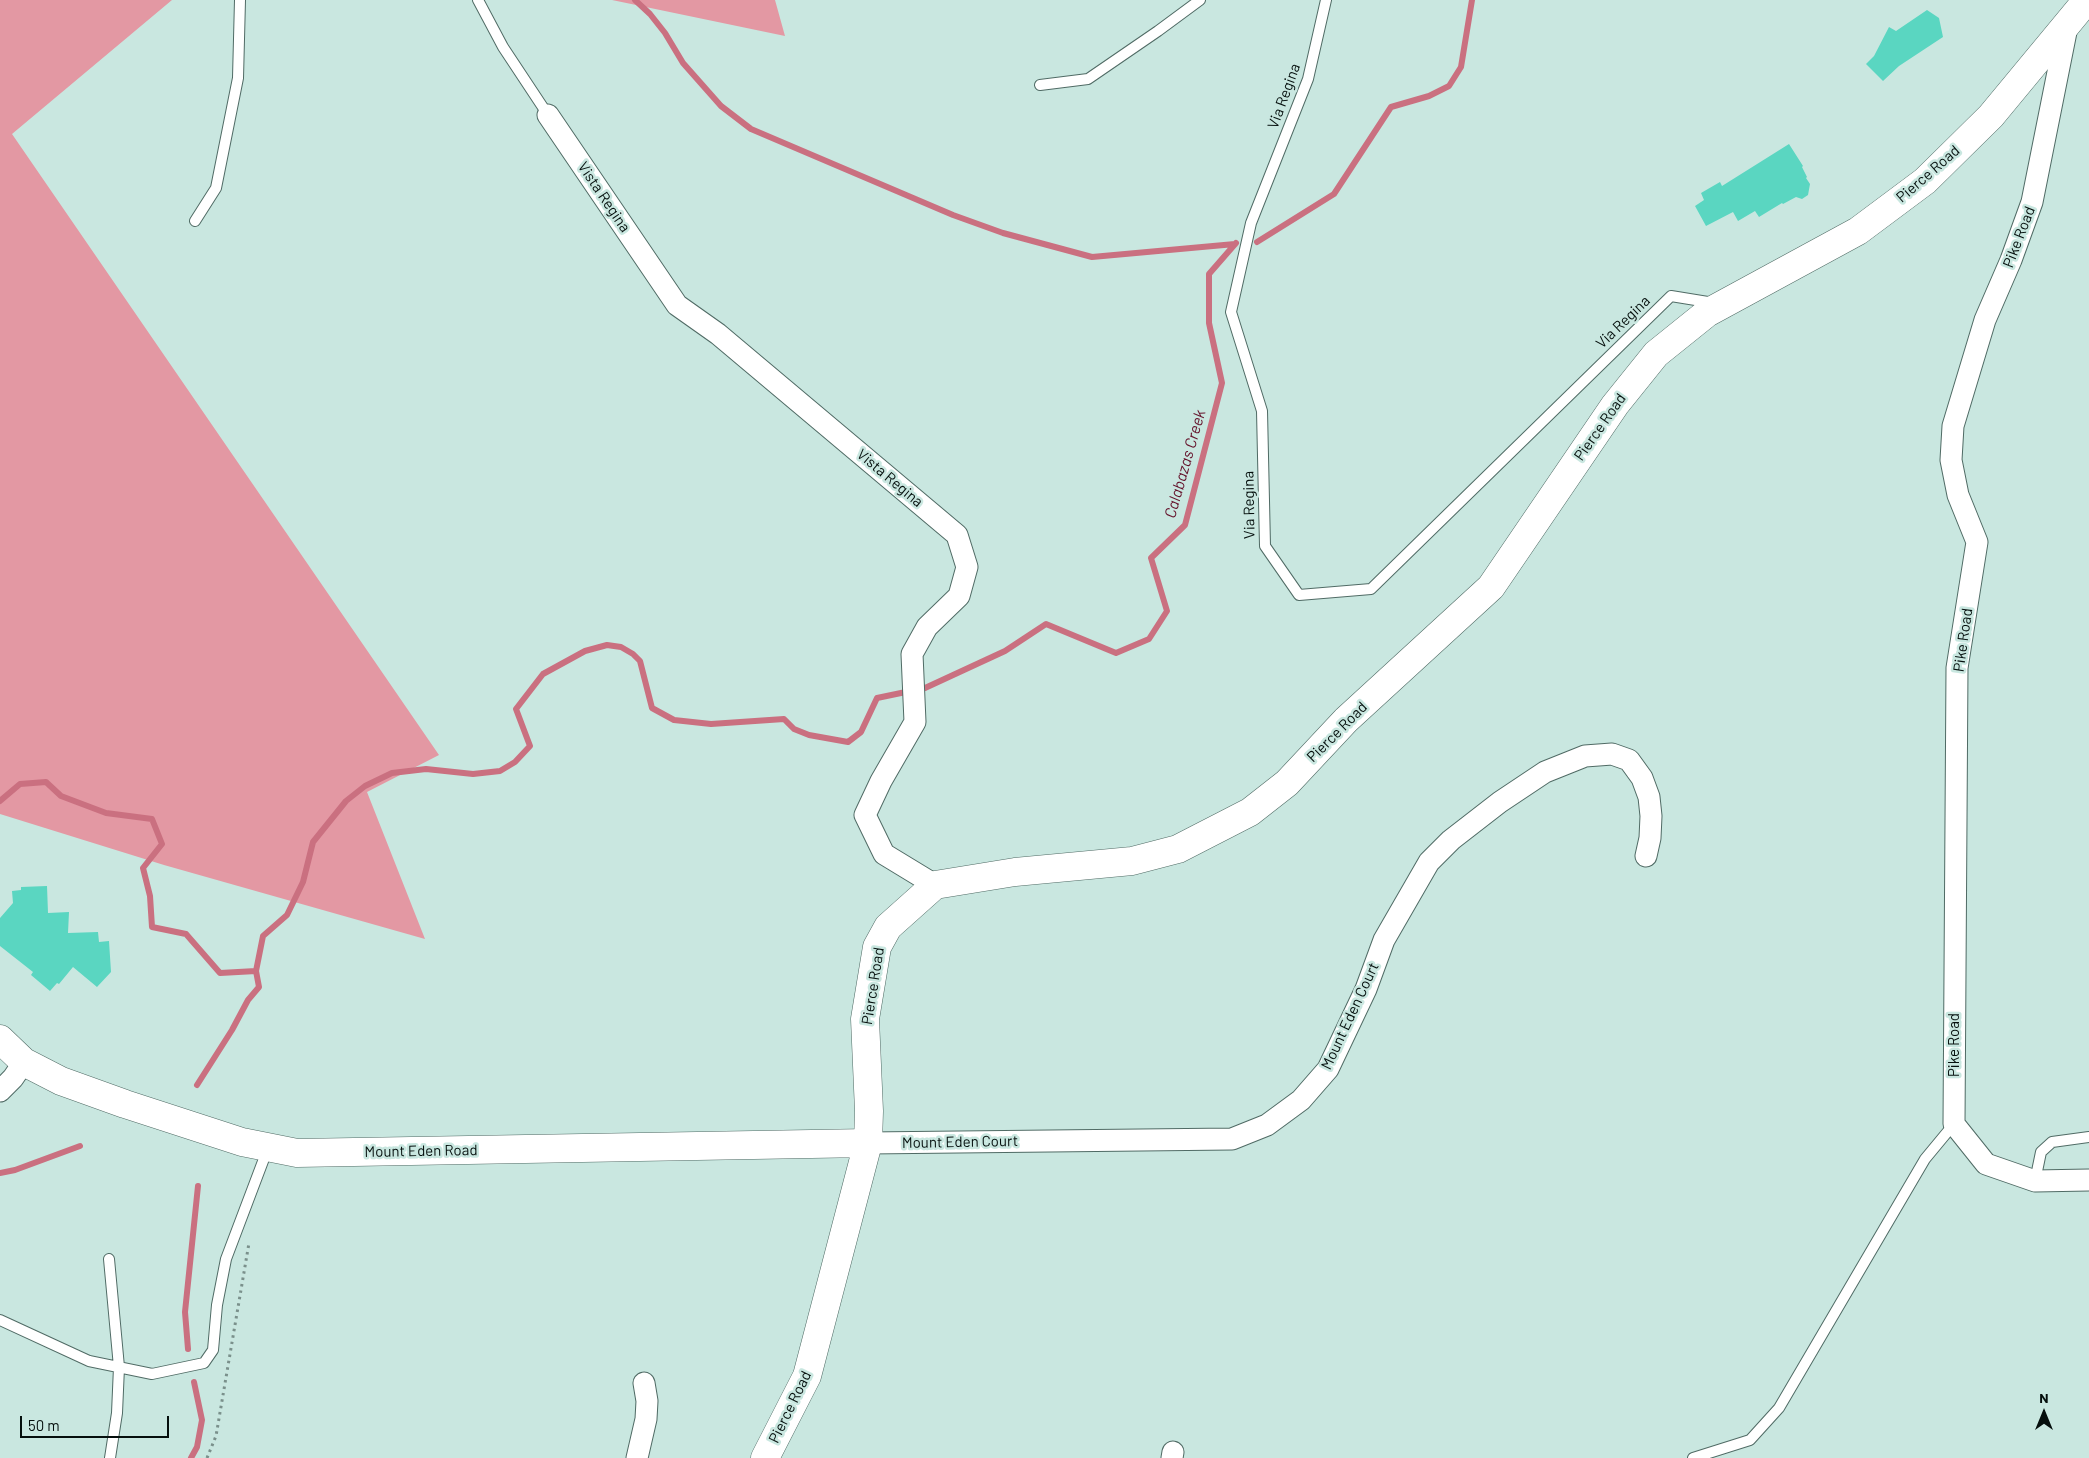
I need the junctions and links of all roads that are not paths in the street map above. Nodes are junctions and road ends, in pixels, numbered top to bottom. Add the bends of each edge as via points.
1 (240, 0) edge
2 (478, 0) edge
3 (1200, 0) edge
4 (1326, 0) edge
5 (2087, 0) edge
6 (2068, 22) junction
7 (1040, 85) dead end
8 (548, 115) joint
9 (195, 221) dead end
10 (1722, 304) junction
11 (1646, 856) dead end
12 (935, 885) junction
13 (0, 1039) edge
14 (24, 1062) junction
15 (0, 1091) edge
16 (1954, 1124) junction
17 (2089, 1137) edge
18 (868, 1143) junction
19 (269, 1148) junction
20 (2035, 1180) junction
21 (2089, 1180) edge
22 (109, 1259) dead end
23 (0, 1320) edge
24 (119, 1367) junction
25 (644, 1383) dead end
26 (110, 1458) edge
27 (637, 1458) edge
28 (765, 1458) edge
29 (1693, 1458) edge

1 - 9 lane via 238,78 216,188
2 - 8 lane via 503,47
3 - 7 lane via 1088,79
4 - 10 lane, Via Regina via 1308,79 1251,223 1231,312 1262,411 1265,546 1299,595 1371,589 1670,296
5 - 6 street, Pierce Road
6 - 10 street, Pierce Road via 1991,116 1926,181 1858,231
6 - 16 street, Pike Road via 2032,202 1985,320 1953,426 1951,460 1958,495 1977,542 1957,668
8 - 12 street, Vista Regina via 677,305 718,334 957,535 967,567 959,596 926,627 912,654 915,722 865,815 884,854
10 - 12 street, Pierce Road via 1656,354 1614,405 1491,587 1346,720 1287,782 1250,812 1178,849 1132,860 1014,872
11 - 18 street, Mount Eden Court via 1650,838 1649,797 1642,778 1629,760 1612,754 1585,756 1545,772 1500,802 1428,862 1384,940 1366,989 1328,1069 1301,1100 1267,1125 1232,1139
12 - 18 street, Pierce Road via 888,927 877,947 865,1019
13 - 14 street, Mount Eden Road
14 - 15 street
14 - 19 street, Mount Eden Road via 60,1081 125,1104
16 - 20 street via 1986,1164
16 - 29 lane via 1925,1159 1779,1408 1750,1440
17 - 20 lane via 2052,1142 2041,1152
18 - 19 street, Mount Eden Road via 297,1153
18 - 28 street, Pierce Road via 807,1376
19 - 24 lane via 226,1259 213,1350 204,1363 152,1374
20 - 21 street
22 - 24 lane
23 - 24 lane via 89,1361
24 - 26 lane via 117,1413
25 - 27 street via 646,1418

